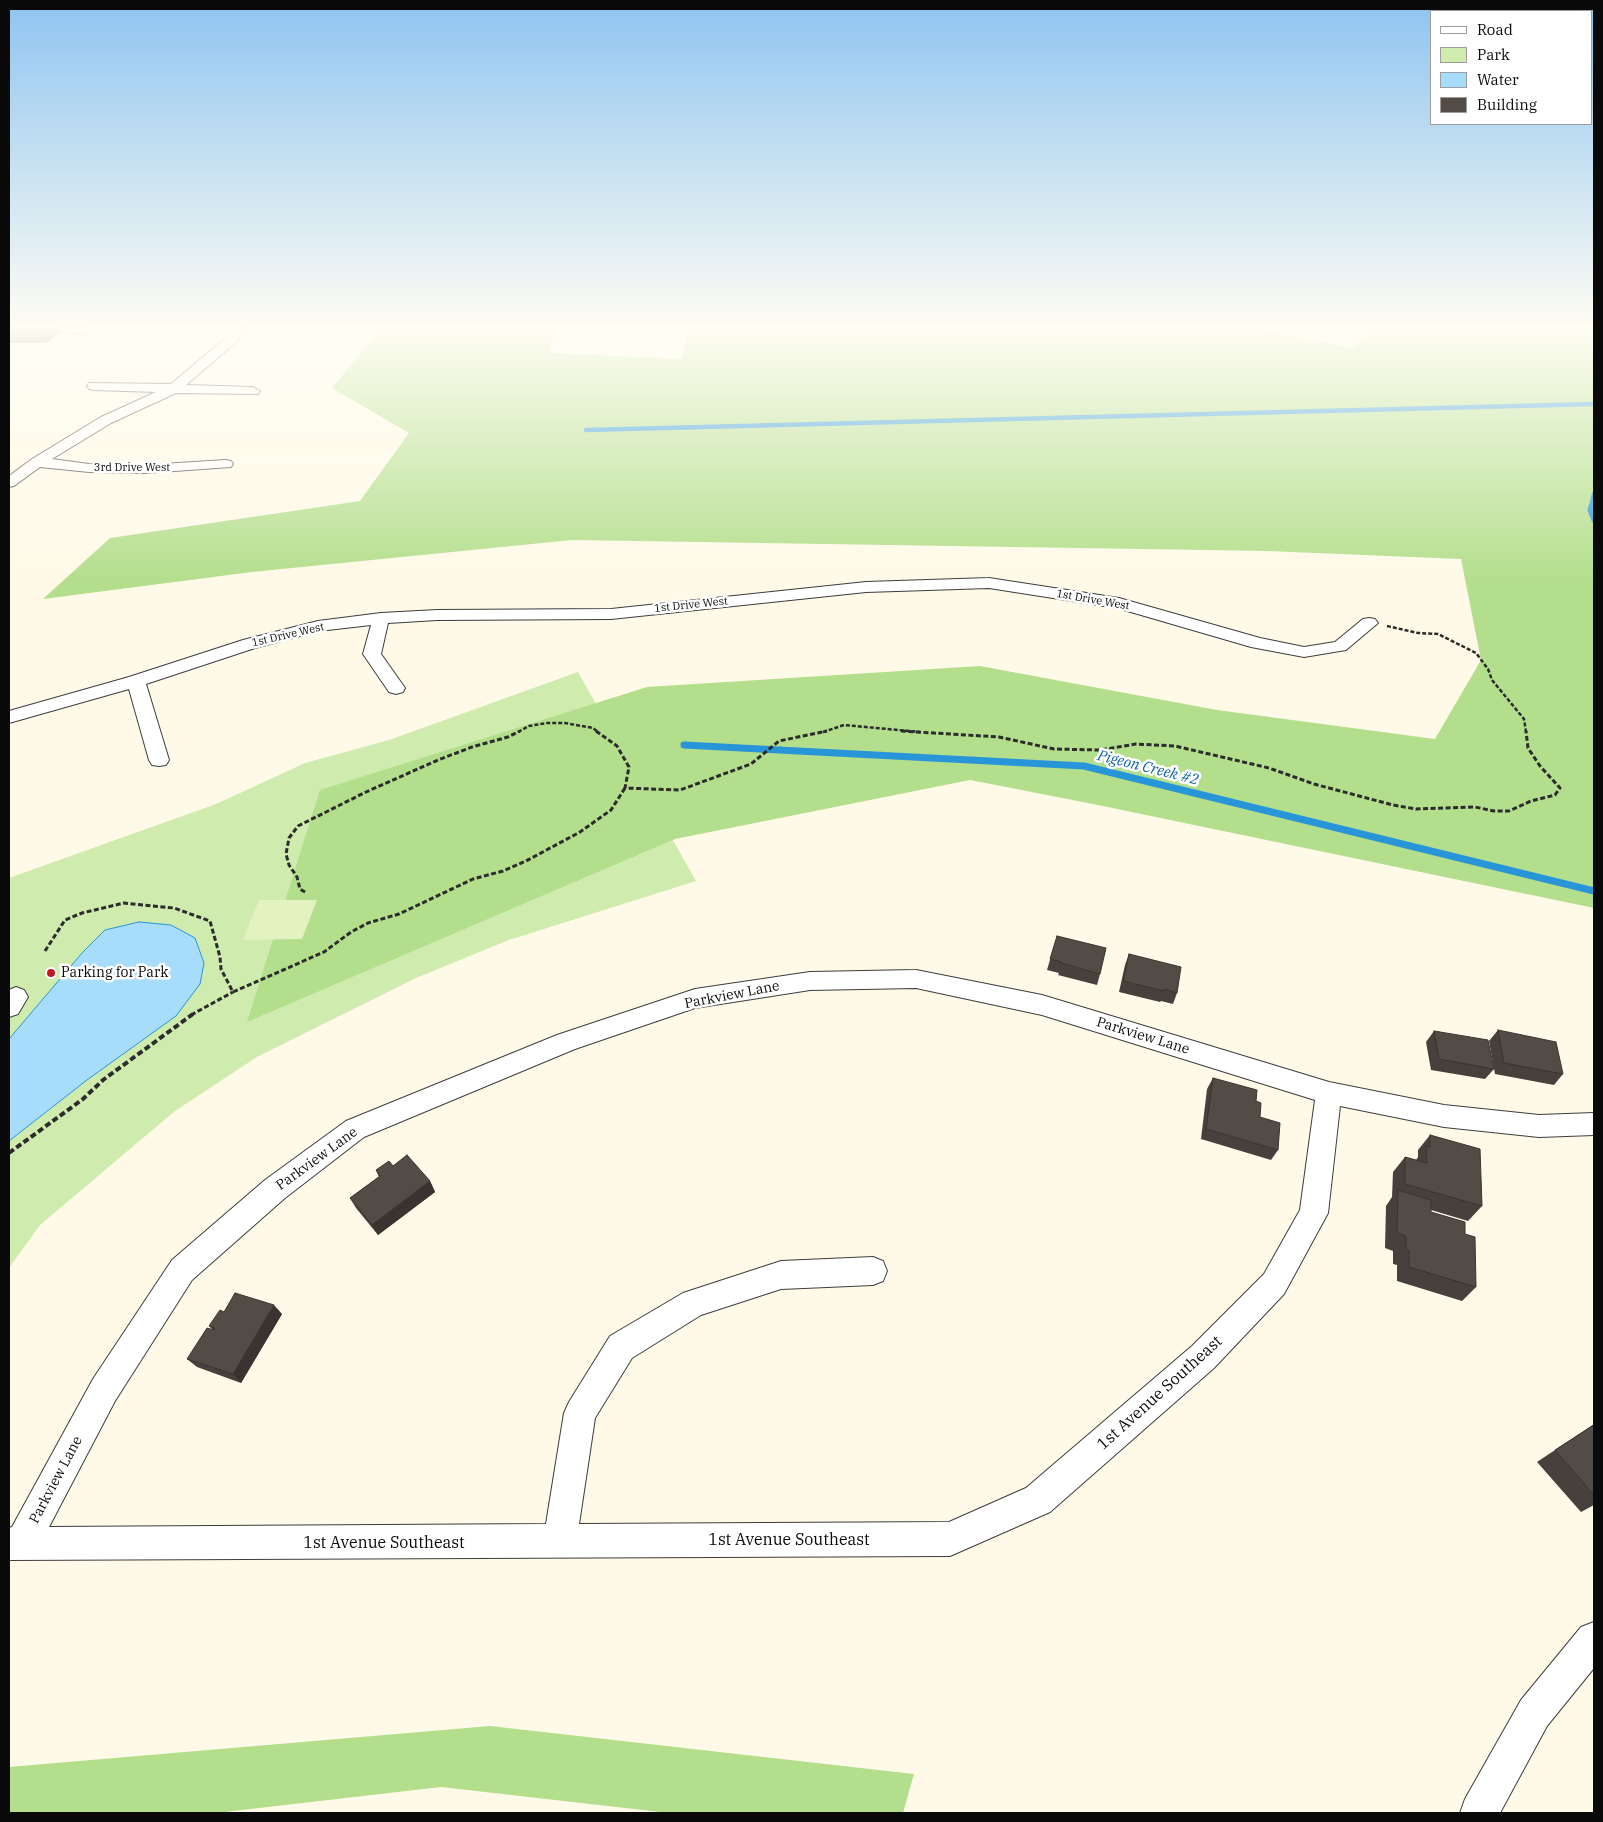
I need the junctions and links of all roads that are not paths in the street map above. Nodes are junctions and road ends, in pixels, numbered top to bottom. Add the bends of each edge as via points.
1 (121, 413) edge
2 (37, 462) junction
3 (226, 464) dead end
4 (9, 483) edge
5 (381, 618) junction
6 (1369, 623) road end
7 (136, 681) junction
8 (396, 688) dead end
9 (9, 718) edge
10 (159, 760) dead end
11 (1329, 1093) junction
12 (1594, 1124) edge
13 (873, 1271) dead end
14 (560, 1542) junction
15 (15, 1544) edge
16 (1594, 1640) edge
17 (1479, 1813) edge

1 - 2 street
2 - 3 street, 3rd Drive West via 89,468 146,469
2 - 4 street
5 - 6 street, 1st Drive West via 611,614 866,587 989,584 1119,603 1257,643 1304,652 1340,646
5 - 7 street, 1st Drive West via 318,626
5 - 8 street via 372,654
7 - 9 street, 1st Drive West
7 - 10 street
11 - 12 street, Parkview Lane via 1444,1116 1539,1126
11 - 14 street, 1st Avenue Southeast via 1314,1213 1274,1284 1203,1357 1038,1500 950,1539
11 - 15 street, Parkview Lane via 1042,1005 916,979 810,981 695,999 566,1042 355,1129 275,1189 182,1270 104,1390
13 - 14 street via 781,1275 693,1303 621,1347 580,1414
14 - 15 street, 1st Avenue Southeast
16 - 17 street via 1534,1713

